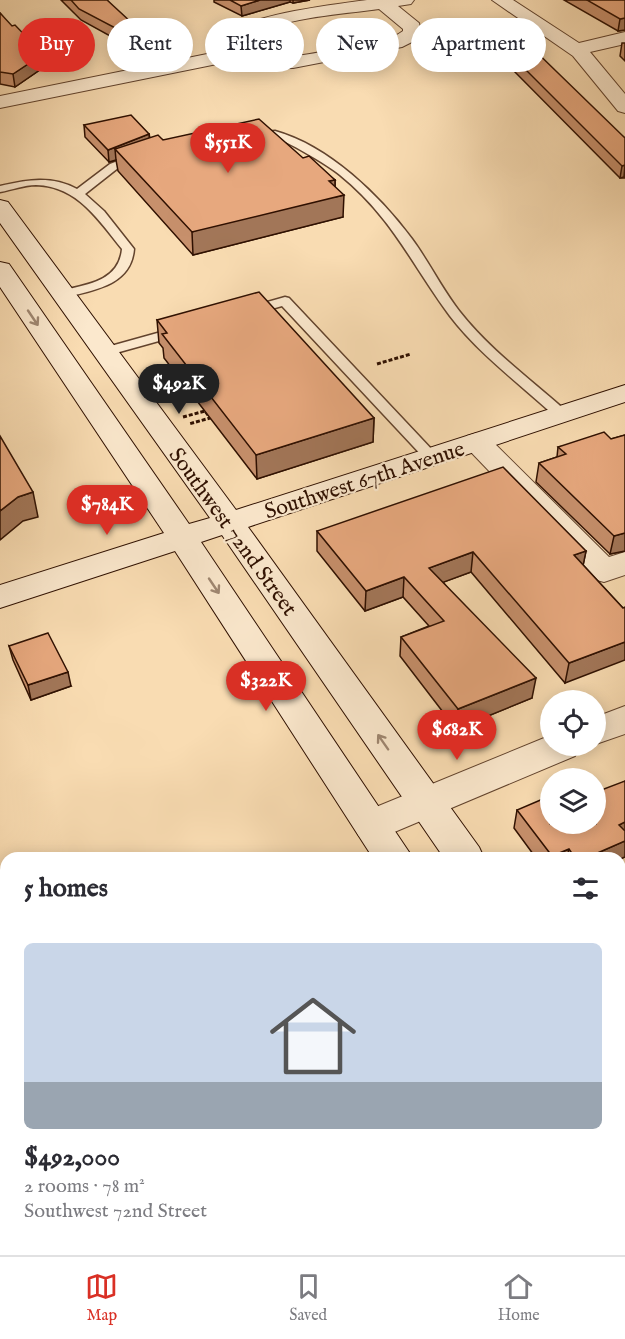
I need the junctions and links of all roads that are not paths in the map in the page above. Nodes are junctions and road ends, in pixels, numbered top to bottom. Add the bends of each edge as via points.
1 (407, 0) edge
2 (501, 0) edge
3 (384, 4) junction
4 (298, 18) edge
5 (625, 38) edge
6 (576, 49) junction
7 (205, 60) edge
8 (304, 61) edge
9 (0, 102) edge
10 (625, 107) edge
11 (240, 137) edge
12 (152, 153) edge
13 (0, 189) edge
14 (79, 193) junction
15 (0, 207) edge
16 (0, 269) edge
17 (63, 294) junction
18 (240, 314) edge
19 (196, 326) edge
20 (105, 352) junction
21 (625, 393) edge
22 (561, 414) junction
23 (477, 442) junction
24 (431, 457) junction
25 (229, 522) junction
26 (182, 537) junction
27 (625, 563) edge
28 (0, 597) edge
29 (625, 719) edge
30 (606, 727) edge
31 (540, 755) edge
32 (425, 803) junction
33 (372, 825) junction
34 (390, 852) edge
35 (461, 852) edge

1 - 3 main road
2 - 6 main road
3 - 4 main road
3 - 8 main road via 412,27 409,36 386,45
5 - 6 main road
6 - 10 main road
7 - 9 main road
11 - 22 lane via 275,134 344,172 388,214 468,329
12 - 14 lane via 114,166
13 - 14 lane via 36,182 67,186
14 - 17 lane via 128,249 129,261 122,273
15 - 17 main road, Southwest 72nd Street
16 -> 26 main road, Southwest 72nd Street
17 - 20 main road, Southwest 72nd Street
18 - 24 lane via 285,301
19 - 20 lane
20 - 25 main road, Southwest 72nd Street
21 - 22 main road, Southwest 67th Avenue
22 - 23 main road, Southwest 67th Avenue
23 - 24 main road, Southwest 67th Avenue
23 - 27 main road via 604,571
24 - 25 main road, Southwest 67th Avenue
25 - 26 main road, Southwest 67th Avenue
32 -> 25 main road, Southwest 72nd Street
26 - 28 main road, Southwest 67th Avenue
26 -> 33 main road, Southwest 72nd Street
29 - 30 main road
31 - 32 main road
32 - 33 main road
32 - 35 main road, Southwest 72nd Street
33 - 34 main road, Southwest 72nd Street

